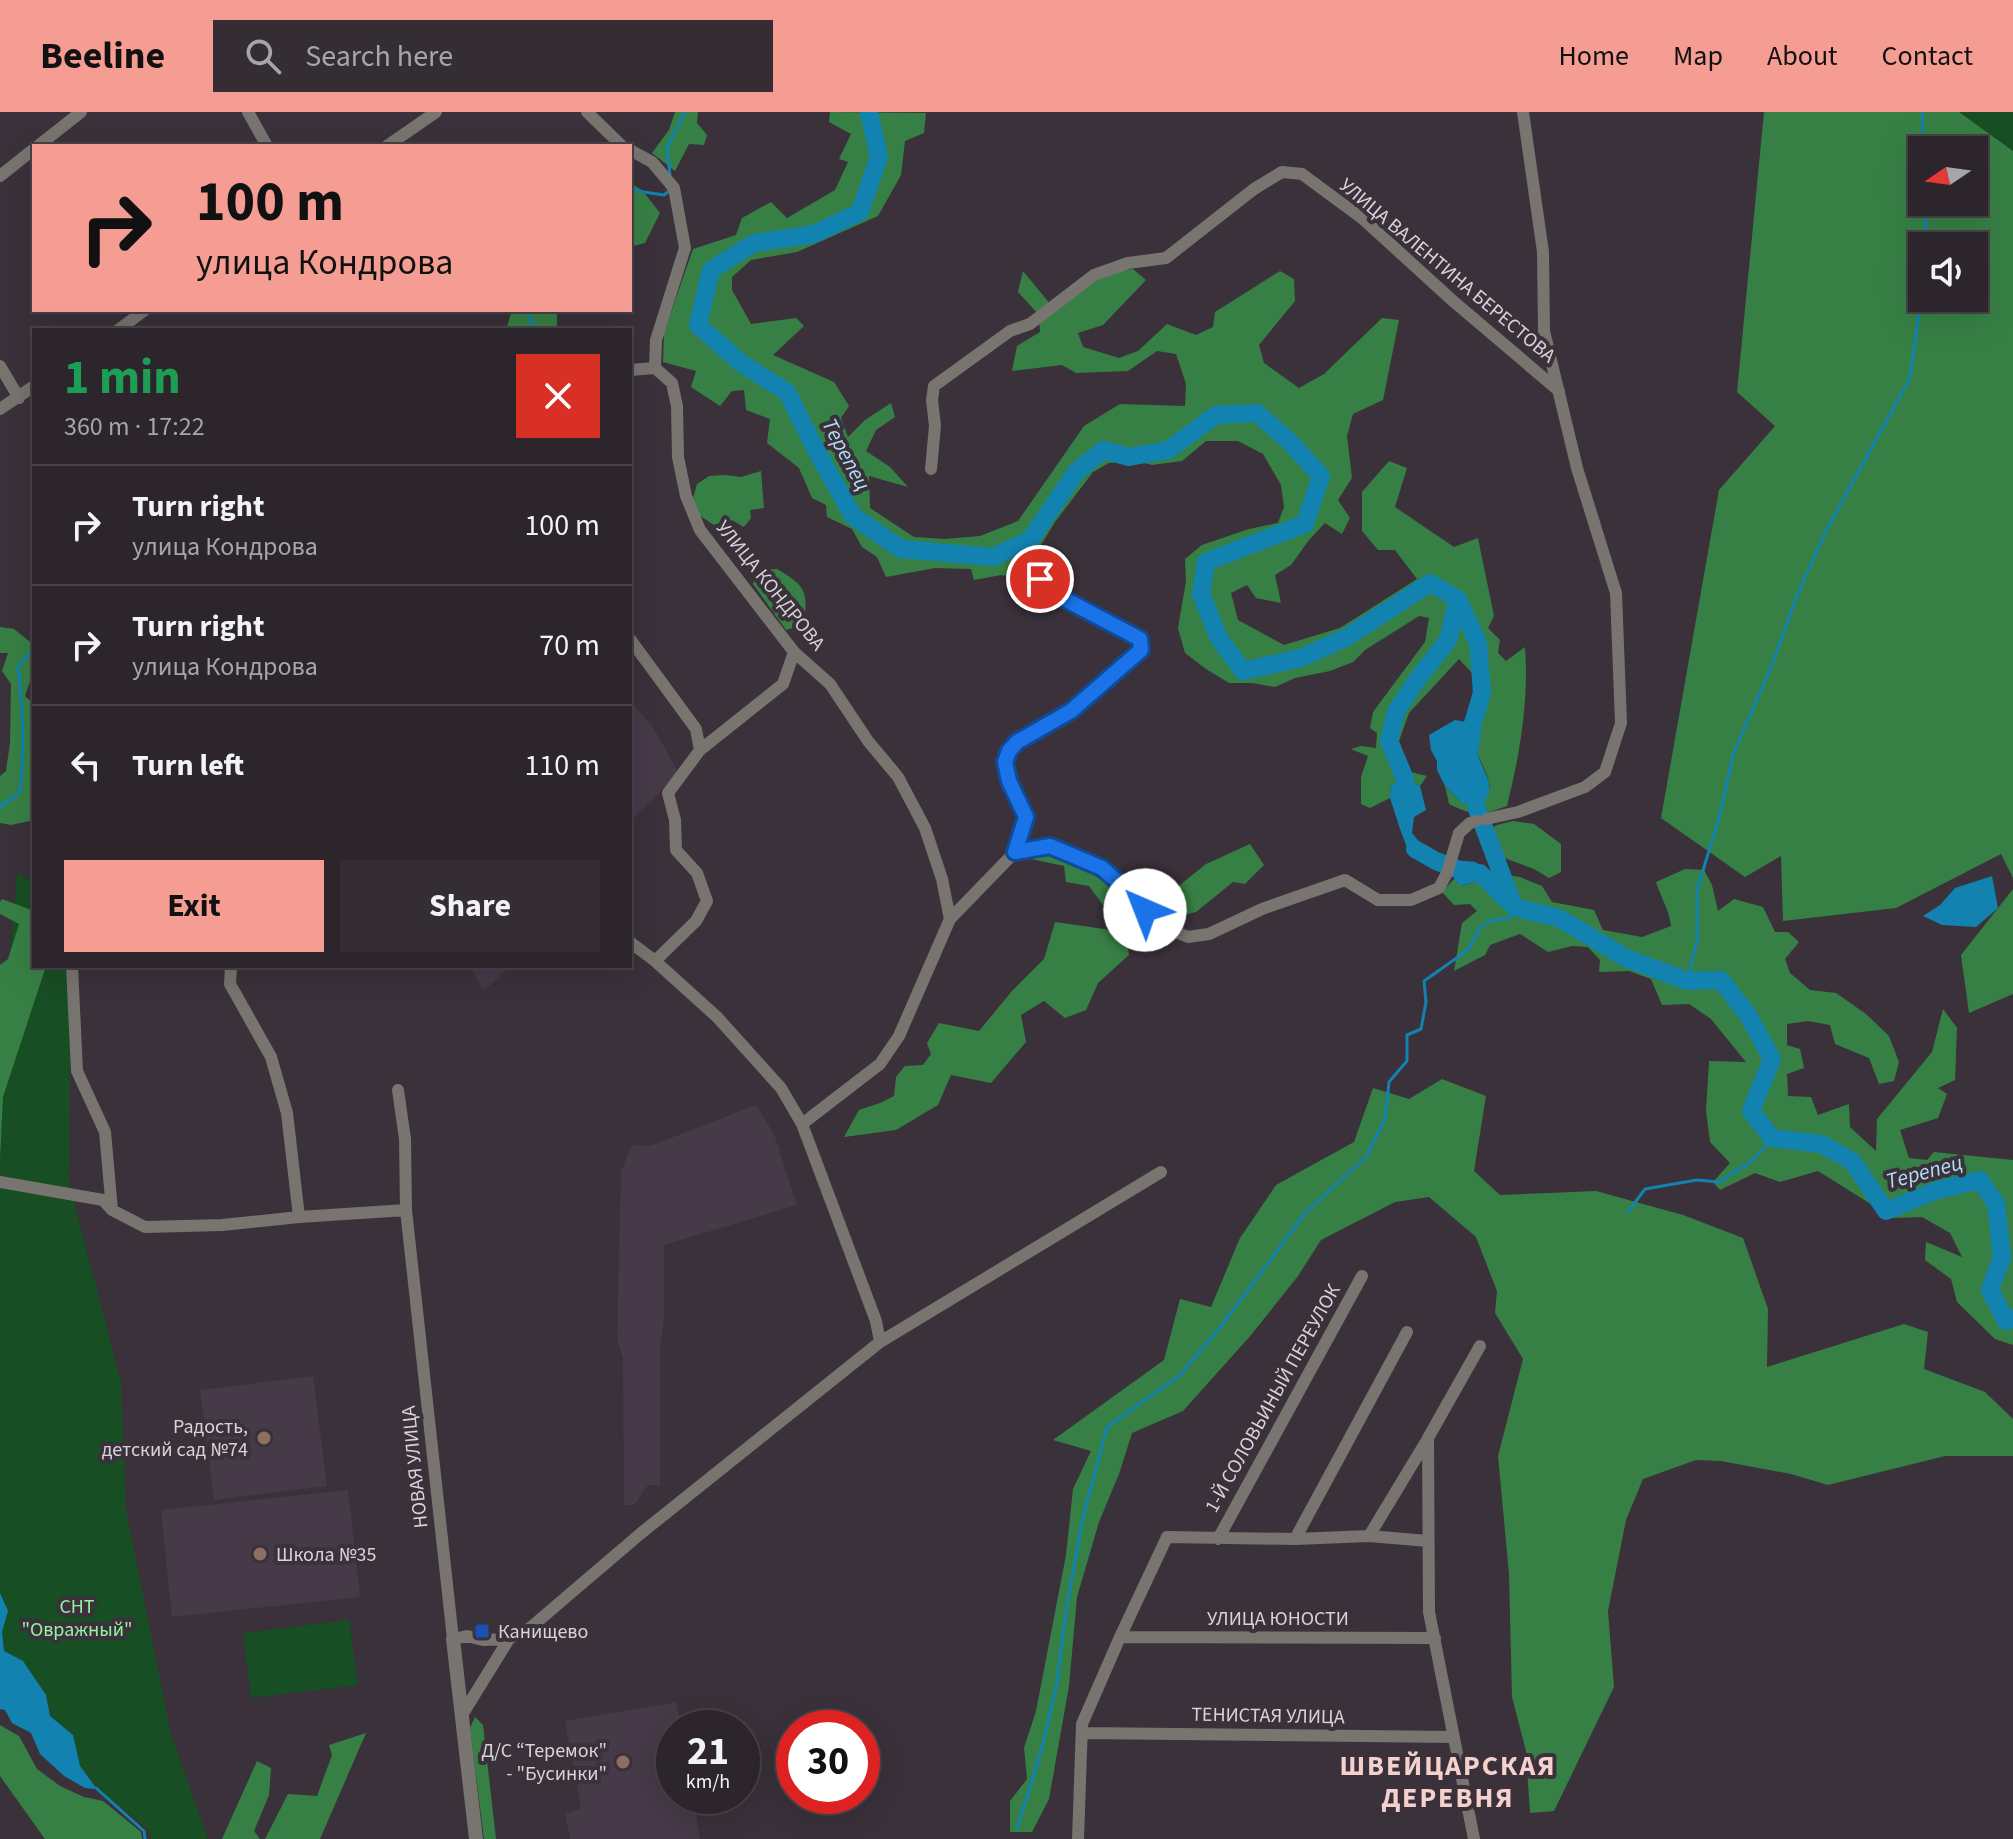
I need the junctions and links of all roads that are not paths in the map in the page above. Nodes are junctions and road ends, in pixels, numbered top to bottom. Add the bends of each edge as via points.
1 (81, 112) edge
2 (248, 112) edge
3 (436, 112) edge
4 (587, 112) edge
5 (1523, 112) edge
6 (41, 144) edge
7 (266, 144) edge
8 (390, 144) edge
9 (620, 144) edge
10 (32, 151) edge
11 (632, 151) edge
12 (0, 176) edge
13 (142, 312) edge
14 (121, 328) edge
15 (0, 366) edge
16 (655, 368) junction
17 (632, 370) edge
18 (32, 388) edge
19 (1559, 391) junction
20 (19, 398) junction
21 (0, 409) edge
22 (931, 469) dead end
23 (1034, 561) dead end
24 (632, 642) edge
25 (794, 652) junction
26 (700, 750) junction
27 (1015, 852) junction
28 (950, 919) junction
29 (632, 944) edge
30 (655, 961) junction
31 (72, 968) edge
32 (231, 968) edge
33 (398, 1090) dead end
34 (802, 1124) junction
35 (1161, 1172) dead end
36 (0, 1182) edge
37 (112, 1210) junction
38 (406, 1210) junction
39 (299, 1217) junction
40 (1362, 1276) dead end
41 (1407, 1332) dead end
42 (880, 1342) junction
43 (1480, 1346) dead end
44 (1428, 1438) junction
45 (1369, 1536) junction
46 (1218, 1539) junction
47 (1295, 1539) junction
48 (1428, 1541) junction
49 (1120, 1637) junction
50 (1435, 1638) junction
51 (453, 1639) junction
52 (509, 1639) junction
53 (462, 1715) junction
54 (1082, 1733) junction
55 (1454, 1737) junction
56 (476, 1839) edge
57 (1078, 1839) edge
58 (1474, 1839) edge

1 - 6 street
2 - 7 street
3 - 8 street
4 - 9 street
5 - 19 street via 1543,252 1544,331
10 - 12 street
11 - 16 street via 652,162 674,188 685,248 656,340
13 - 14 street
15 - 20 street
16 - 17 street
16 - 25 street, УЛИЦА КОНДРОВА via 672,383 678,457 700,530
18 - 20 street
19 - 22 street, УЛИЦА ВАЛЕНТИНА БЕРЕСТОВА via 1363,219 1302,174 1282,172 1166,258 1094,275 934,386
19 - 27 street via 1616,593 1621,723 1605,772 1585,787 1470,823 1459,833 1439,888 1411,900 1378,900 1345,880 1209,934 1188,937 1156,924 1102,868 1050,846
20 - 21 street
23 - 27 street via 1040,579 1053,593 1140,639 1141,650 1071,711 1009,751 1009,781 1026,817
24 - 26 street via 696,729
25 - 26 street via 783,684
25 - 28 street, УЛИЦА КОНДРОВА via 830,684 898,777 925,828
26 - 30 street via 668,793 676,850 697,873 707,901 696,921
27 - 28 street
28 - 34 street via 899,1036 880,1064
29 - 30 street
30 - 34 street via 745,1047 781,1088
31 - 37 street via 77,1071 105,1132
32 - 39 street via 230,984 271,1057 287,1113
33 - 38 street, НОВАЯ УЛИЦА
34 - 42 street
35 - 42 street
36 - 37 street via 103,1200
37 - 39 street via 145,1227
38 - 39 street
38 - 51 street, НОВАЯ УЛИЦА
40 - 46 street, 1-Й СОЛОВЬИНЫЙ ПЕРЕУЛОК
41 - 47 street
42 - 52 street via 530,1628
43 - 44 street
44 - 45 street
44 - 48 street
45 - 47 street
45 - 48 street
46 - 47 street
46 - 49 street via 1167,1537
48 - 50 street via 1429,1612
49 - 50 street, УЛИЦА ЮНОСТИ
49 - 54 street
50 - 55 street
51 - 52 street
51 - 53 street, НОВАЯ УЛИЦА
52 - 53 street
53 - 56 street, НОВАЯ УЛИЦА
54 - 55 street, ТЕНИСТАЯ УЛИЦА
54 - 57 street
55 - 58 street

